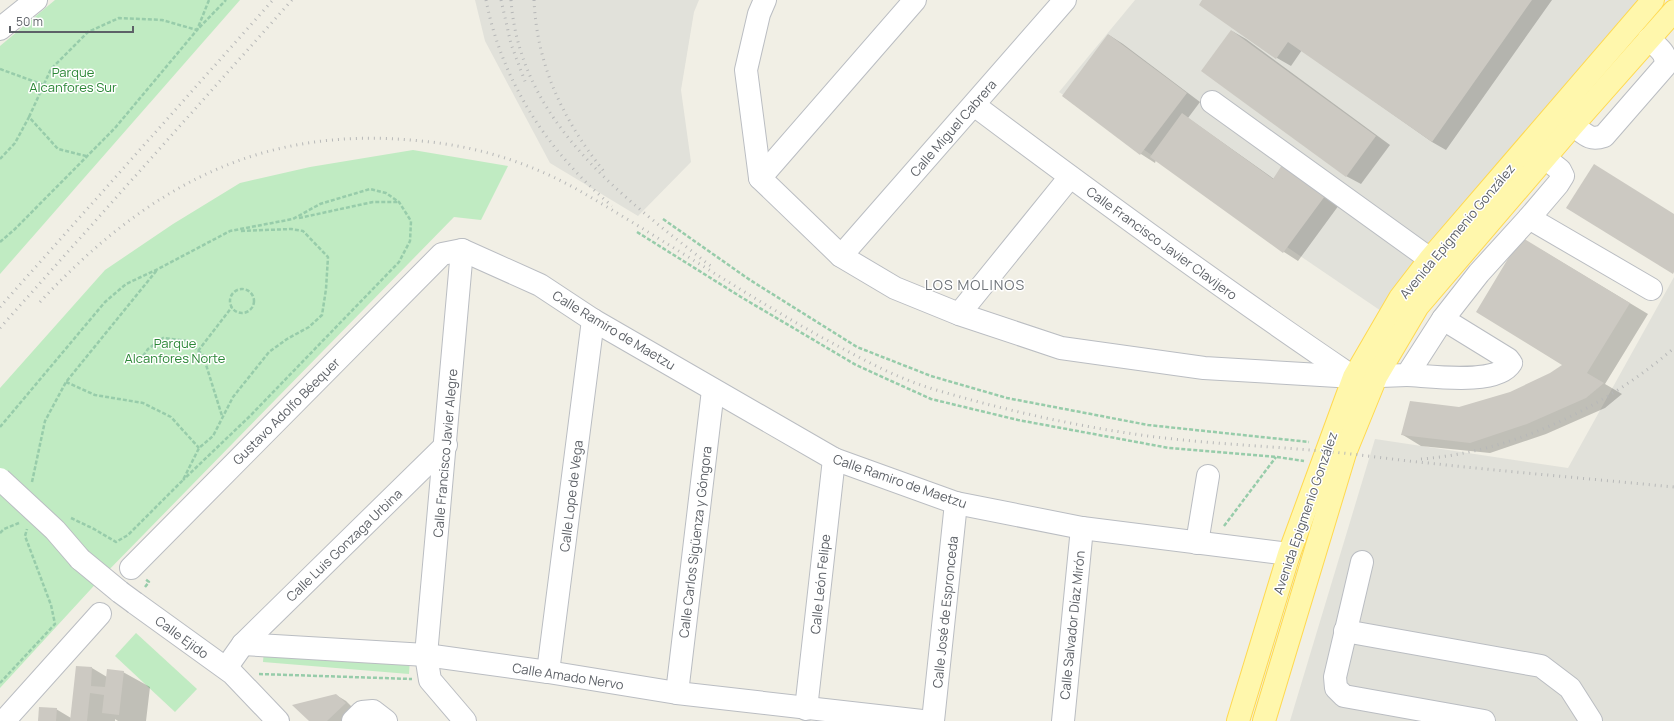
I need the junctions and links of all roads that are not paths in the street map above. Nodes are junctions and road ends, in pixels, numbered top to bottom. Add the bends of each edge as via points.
1 (36, 0) edge
2 (765, 0) edge
3 (915, 0) edge
4 (1065, 0) edge
5 (1653, 0) edge
6 (1674, 11) edge
7 (0, 29) edge
8 (1649, 39) junction
9 (1212, 102) dead end
10 (974, 105) junction
11 (1573, 125) junction
12 (1545, 158) junction
13 (1070, 177) junction
14 (760, 178) junction
15 (1529, 218) junction
16 (452, 252) junction
17 (840, 256) junction
18 (1430, 259) junction
19 (1651, 289) dead end
20 (959, 314) junction
21 (1443, 319) junction
22 (593, 320) junction
23 (1407, 375) junction
24 (1354, 377) junction
25 (1376, 377) junction
26 (713, 390) junction
27 (446, 445) junction
28 (834, 460) junction
29 (1208, 476) dead end
30 (0, 479) edge
31 (0, 497) edge
32 (956, 502) junction
33 (1082, 528) junction
34 (1204, 544) junction
35 (1289, 554) junction
36 (80, 559) junction
37 (1362, 562) dead end
38 (131, 568) dead end
39 (100, 614) dead end
40 (1345, 631) junction
41 (243, 644) junction
42 (426, 655) junction
43 (229, 671) junction
44 (548, 672) junction
45 (677, 693) junction
46 (806, 709) junction
47 (4, 721) edge
48 (278, 721) edge
49 (353, 721) edge
50 (386, 721) edge
51 (465, 721) edge
52 (922, 721) edge
53 (933, 721) edge
54 (1063, 721) edge
55 (1238, 721) edge
56 (1264, 721) edge
57 (1484, 721) edge
58 (1591, 721) edge

1 - 7 street
2 - 14 street via 759,14 746,70
3 - 14 street
4 - 10 street, Calle Miguel Cabrera
5 - 18 main road, Avenida Epigmenio González
6 - 8 main road, Avenida Epigmenio González
8 - 11 main road, Avenida Epigmenio González
8 - 11 street via 1665,54 1665,66 1604,136 1595,139 1588,137
9 - 18 street
10 - 13 street, Calle Francisco Javier Clavijero
10 - 17 street, Calle Miguel Cabrera
11 - 12 main road, Avenida Epigmenio González
12 - 15 street via 1560,170 1563,176
12 - 25 main road, Avenida Epigmenio González via 1418,306
13 - 20 street
13 - 24 street, Calle Francisco Javier Clavijero via 1288,333
14 - 17 street
15 - 19 street
15 - 21 street via 1479,273
16 - 22 street, Calle Ramiro de Maetzu via 540,284
16 - 27 street, Calle Francisco Javier Alegre
16 - 38 street, Gustavo Adolfo Béequer
17 - 20 street via 895,288
18 - 24 main road, Avenida Epigmenio González via 1400,298
20 - 24 street via 1061,348 1204,368
21 - 23 street
21 - 23 street via 1508,359 1511,363 1508,369 1470,379
22 - 26 street, Calle Ramiro de Maetzu
22 - 44 street, Calle Lope de Vega
23 - 25 street
24 - 25 street
24 - 35 main road, Avenida Epigmenio González
25 - 56 main road, Avenida Epigmenio González via 1345,453
26 - 28 street, Calle Ramiro de Maetzu
26 - 45 street, Calle Carlos Sigüenza y Góngora
27 - 41 street, Calle Luis Gonzaga Urbina
27 - 42 street, Calle Francisco Javier Alegre
28 - 32 street, Calle Ramiro de Maetzu
28 - 46 street, Calle León Felipe
29 - 34 street
30 - 36 street, Calle Ejido, bridge via 55,530
31 - 36 street, Calle Ejido via 47,539
32 - 33 street, Calle Ramiro de Maetzu
32 - 53 street, Calle José de Espronceda
33 - 34 street, Calle Ramiro de Maetzu
33 - 54 street, Calle Salvador Díaz Mirón
34 - 35 street, Calle Ramiro de Maetzu
35 - 55 main road, Avenida Epigmenio González
36 - 43 street, Calle Ejido, bridge via 135,603
37 - 40 street
39 - 47 street
40 - 57 street via 1334,677 1336,688 1344,696
40 - 58 street via 1541,666 1570,688
41 - 42 street, Calle Amado Nervo
41 - 43 street
42 - 44 street, Calle Amado Nervo
42 - 51 street, Calle Francisco Javier Alegre via 430,680
43 - 48 street, Calle Ejido
44 - 45 street, Calle Amado Nervo
45 - 46 street, Calle Amado Nervo
46 - 52 street, Calle Amado Nervo
49 - 50 street via 362,712 373,711

